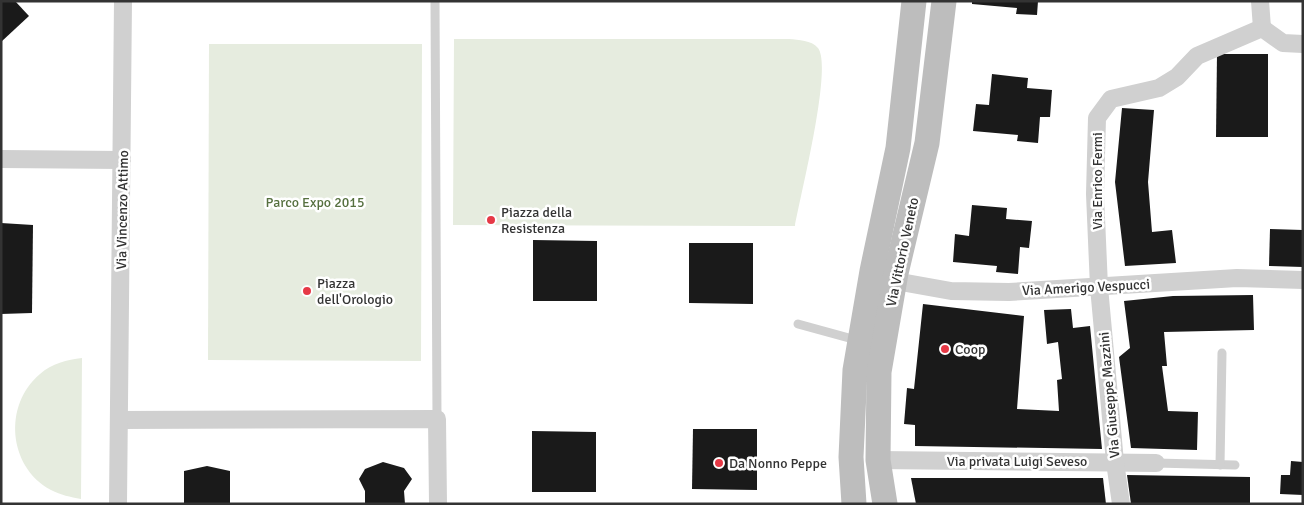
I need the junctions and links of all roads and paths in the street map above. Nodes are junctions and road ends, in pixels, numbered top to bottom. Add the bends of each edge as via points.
1 (123, 1) edge
2 (436, 1) edge
3 (905, 1) edge
4 (914, 1) edge
5 (944, 1) edge
6 (1260, 1) edge
7 (912, 26) junction
8 (1262, 28) junction
9 (1303, 44) edge
10 (1, 159) edge
11 (122, 160) junction
12 (883, 279) junction
13 (1303, 280) edge
14 (1099, 287) junction
15 (798, 324) dead end
16 (860, 341) junction
17 (1222, 353) dead end
18 (437, 419) junction
19 (120, 420) junction
20 (878, 460) junction
21 (1115, 462) junction
22 (1156, 463) joint
23 (1220, 465) junction
24 (1235, 465) dead end
25 (118, 504) edge
26 (438, 504) edge
27 (854, 504) edge
28 (885, 504) edge
29 (1121, 504) edge

1 - 11 street, Via Vincenzo Attimo
2 - 18 lane
3 - 7 street
4 - 7 street, Via Vittorio Veneto
5 - 12 street, Via Vittorio Veneto via 927,143
6 - 8 street
7 - 12 street, Via Vittorio Veneto
8 - 9 street via 1283,43
8 - 14 street, Via Enrico Fermi via 1198,56 1177,77 1159,88 1111,99 1097,118 1095,194
10 - 11 street
11 - 19 street, Via Vincenzo Attimo
12 - 14 street, Via Amerigo Vespucci via 951,291 1009,292
12 - 16 street, Via Vittorio Veneto
12 - 20 street, Via Vittorio Veneto
13 - 14 street, Via Amerigo Vespucci via 1236,278
14 - 21 street, Via Giuseppe Mazzini
15 - 16 lane
16 - 27 street, Via Vittorio Veneto via 855,370 851,457
17 - 23 lane
18 - 19 street
18 - 26 street
19 - 25 street, Via Vincenzo Attimo
20 - 21 street, Via privata Luigi Seveso
20 - 28 street, Via Vittorio Veneto
21 - 22 street, Via privata Luigi Seveso
21 - 29 street, Via Giuseppe Mazzini
22 - 23 lane
23 - 24 lane

